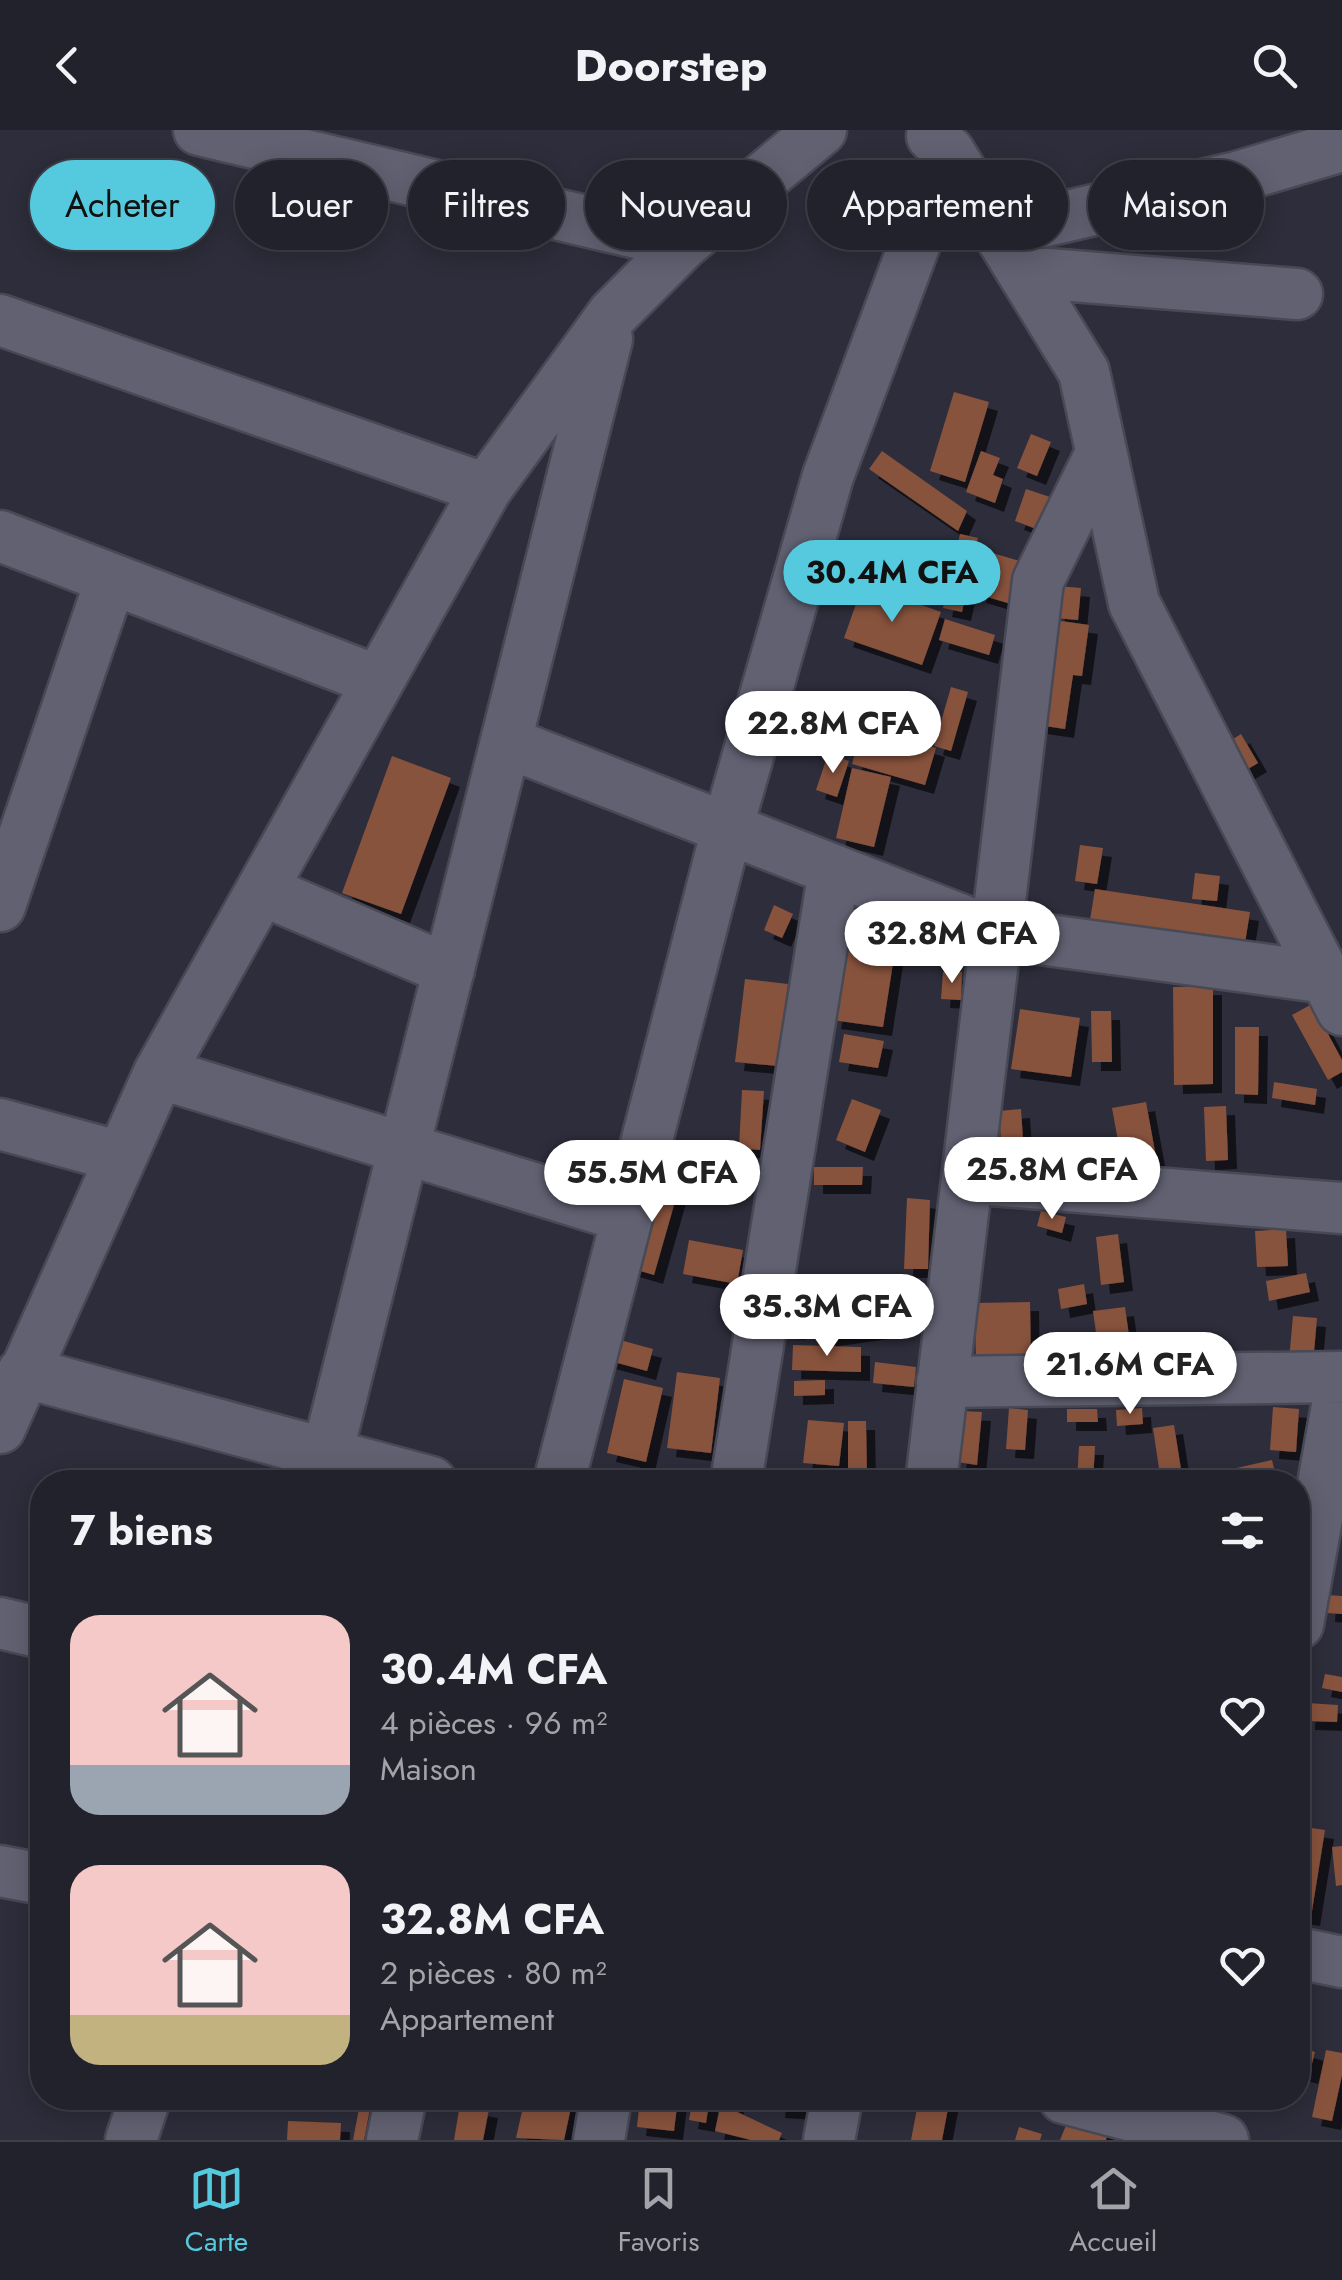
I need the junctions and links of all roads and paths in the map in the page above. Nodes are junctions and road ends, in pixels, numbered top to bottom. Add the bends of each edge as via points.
1 (199, 130) edge
2 (821, 130) edge
3 (938, 141) edge
4 (1342, 146) edge
5 (785, 160) edge
6 (585, 221) edge
7 (677, 250) edge
8 (1010, 252) junction
9 (1297, 294) dead end
10 (613, 314) junction
11 (0, 320) edge
12 (1102, 453) junction
13 (486, 489) junction
14 (0, 536) edge
15 (112, 579) junction
16 (378, 681) junction
17 (506, 742) junction
18 (727, 829) junction
19 (834, 870) junction
20 (262, 890) junction
21 (0, 906) edge
22 (995, 933) junction
23 (449, 970) junction
24 (1335, 994) edge
25 (159, 1073) junction
26 (0, 1124) edge
27 (404, 1148) junction
28 (121, 1157) junction
29 (966, 1178) junction
30 (1342, 1208) edge
31 (628, 1217) junction
32 (23, 1372) junction
33 (1342, 1377) edge
34 (942, 1382) junction
35 (0, 1428) edge
36 (327, 1454) junction
37 (386, 1470) edge
38 (562, 1470) edge
39 (738, 1470) edge
40 (932, 1470) edge
41 (1310, 1557) edge
42 (0, 1623) edge
43 (30, 1630) edge
44 (0, 1870) edge
45 (30, 1876) edge
46 (1310, 1955) edge
47 (1342, 1962) edge
48 (141, 2110) edge
49 (398, 2110) edge
50 (604, 2110) edge
51 (834, 2110) edge
52 (1123, 2110) edge
53 (1212, 2128) edge
54 (132, 2140) edge
55 (392, 2140) edge
56 (600, 2140) edge
57 (828, 2140) edge

1 - 6 street
2 - 5 street
3 - 8 street
3 - 18 street via 828,476
4 - 8 street
7 - 10 street
8 - 9 street
8 - 12 street via 1084,372
10 - 13 street
10 - 17 street
11 - 13 street
12 - 22 street via 1038,581
12 - 24 street via 1134,603
13 - 16 street
14 - 15 street
15 - 16 street
15 - 21 street
16 - 20 street
17 - 18 street
17 - 23 street
18 - 19 street
18 - 31 street
19 - 22 street
19 - 39 street
20 - 23 street
20 - 25 street
22 - 24 street
22 - 29 street
23 - 27 street
25 - 27 street
25 - 28 street
26 - 28 street
27 - 31 street
27 - 36 street
28 - 32 street
29 - 30 street
29 - 34 street
31 - 38 street
32 - 35 street
32 - 36 street
33 - 34 street
33 - 41 street
34 - 40 street
36 - 37 street
42 - 43 street
44 - 45 street
46 - 47 street
48 - 54 street
49 - 55 street
50 - 56 street
51 - 57 street
52 - 53 street

